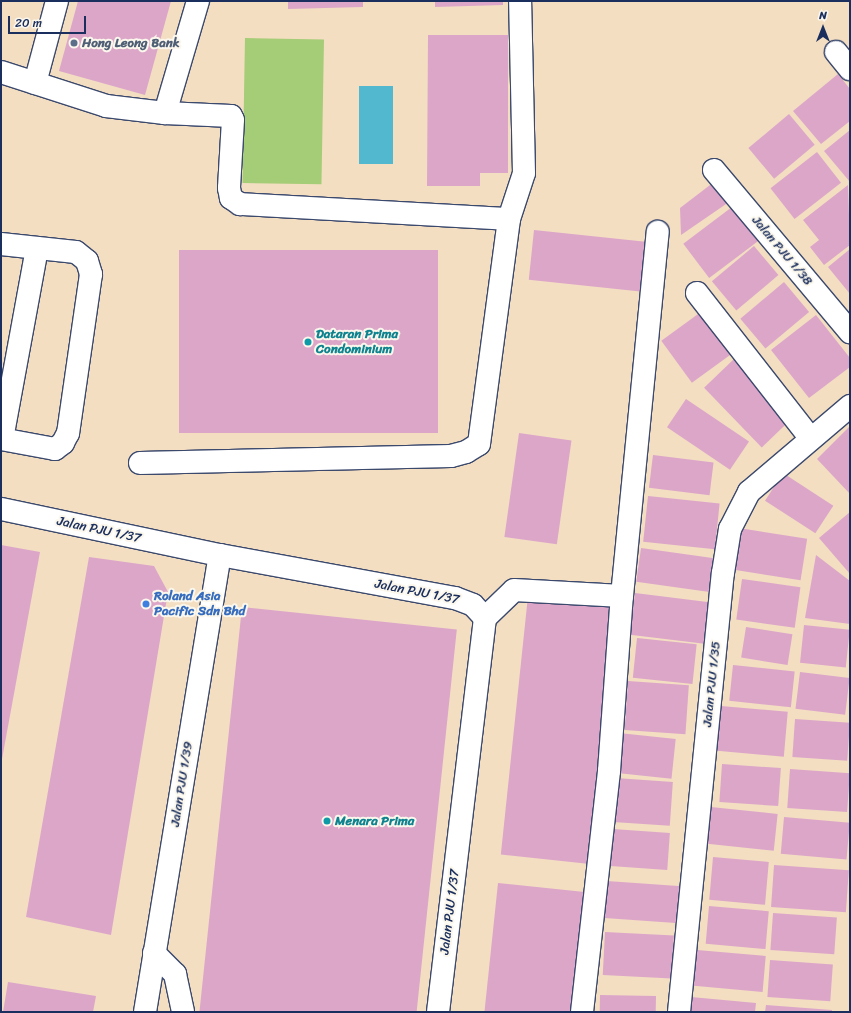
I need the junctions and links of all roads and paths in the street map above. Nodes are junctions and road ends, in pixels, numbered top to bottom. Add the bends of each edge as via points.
1 (57, 1) edge
2 (198, 1) edge
3 (520, 1) edge
4 (836, 52) dead end
5 (850, 69) edge
6 (1, 72) edge
7 (35, 83) junction
8 (165, 113) junction
9 (714, 170) dead end
10 (509, 219) junction
11 (658, 232) dead end
12 (1, 244) edge
13 (37, 248) junction
14 (697, 293) dead end
15 (850, 332) edge
16 (850, 406) edge
17 (2, 439) edge
18 (811, 439) junction
19 (140, 463) dead end
20 (1, 509) edge
21 (220, 555) junction
22 (622, 596) junction
23 (486, 618) junction
24 (154, 953) junction
25 (145, 1012) edge
26 (183, 1012) edge
27 (438, 1012) edge
28 (582, 1012) edge
29 (679, 1012) edge

1 - 7 street
2 - 8 street
3 - 10 street via 524,173
4 - 5 street
6 - 7 street
7 - 8 street via 106,106
8 - 10 street via 231,116 233,120 229,188 231,198 240,204
9 - 15 street, Jalan PJU 1/38
10 - 19 street via 479,444 466,452 451,456
11 - 22 street
12 - 13 street
13 - 17 street
13 - 17 street via 76,252 87,261 91,274 68,433 55,449
14 - 18 street
16 - 18 street, Jalan PJU 1/35
18 - 29 street, Jalan PJU 1/35 via 749,492 730,529 723,572
20 - 21 street, Jalan PJU 1/37
21 - 23 street, Jalan PJU 1/37 via 455,598 473,605
21 - 24 street, Jalan PJU 1/39
22 - 23 street via 514,590
22 - 28 street via 609,772
23 - 27 street, Jalan PJU 1/37
24 - 25 street, Jalan PJU 1/39
24 - 26 street via 175,974

